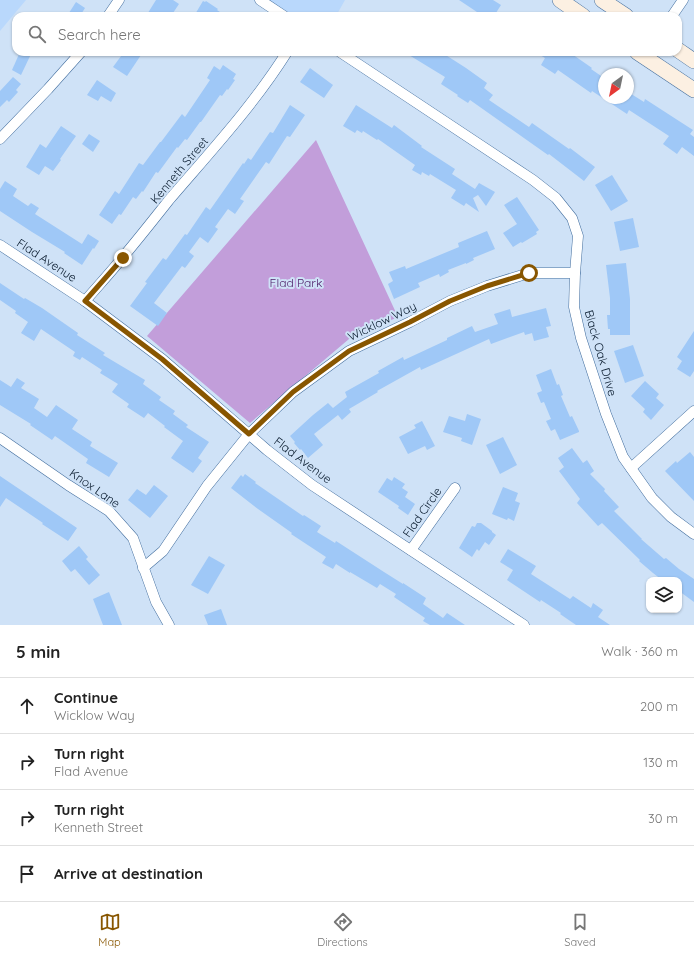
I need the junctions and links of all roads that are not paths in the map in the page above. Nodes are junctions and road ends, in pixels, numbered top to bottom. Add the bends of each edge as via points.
1 (119, 0) edge
2 (260, 0) edge
3 (560, 0) edge
4 (602, 0) edge
5 (683, 0) edge
6 (111, 12) edge
7 (278, 12) edge
8 (578, 12) edge
9 (620, 12) edge
10 (675, 12) edge
11 (682, 53) edge
12 (77, 56) edge
13 (284, 56) edge
14 (346, 56) edge
15 (643, 56) edge
16 (694, 61) edge
17 (694, 90) edge
18 (0, 139) edge
19 (0, 245) edge
20 (575, 273) junction
21 (85, 301) junction
22 (694, 410) edge
23 (249, 434) junction
24 (0, 438) edge
25 (631, 468) junction
26 (455, 488) dead end
27 (694, 534) edge
28 (412, 550) junction
29 (143, 568) junction
30 (169, 625) edge
31 (524, 625) edge

1 - 6 street
2 - 7 street
3 - 8 main road
4 - 9 main road
5 - 10 street
11 - 16 main road
12 - 18 street
13 - 21 street, Kenneth Street via 252,103
14 - 20 street, Black Oak Drive via 533,180 556,198 572,218 578,236
15 - 17 main road
19 - 21 street, Flad Avenue
20 - 23 street, Wicklow Way via 529,273 450,301 349,351 293,392
20 - 25 street, Black Oak Drive via 574,307 581,338 606,414
21 - 23 street, Flad Avenue via 162,359
22 - 25 street
23 - 28 street, Flad Avenue via 312,485
23 - 29 street, Wicklow Way via 207,486 163,551
24 - 29 street, Knox Lane via 109,511 133,538
25 - 27 street, Black Oak Drive via 652,498 671,517
26 - 28 street, Flad Circle
28 - 31 street, Flad Avenue
29 - 30 street, Knox Lane via 156,602

